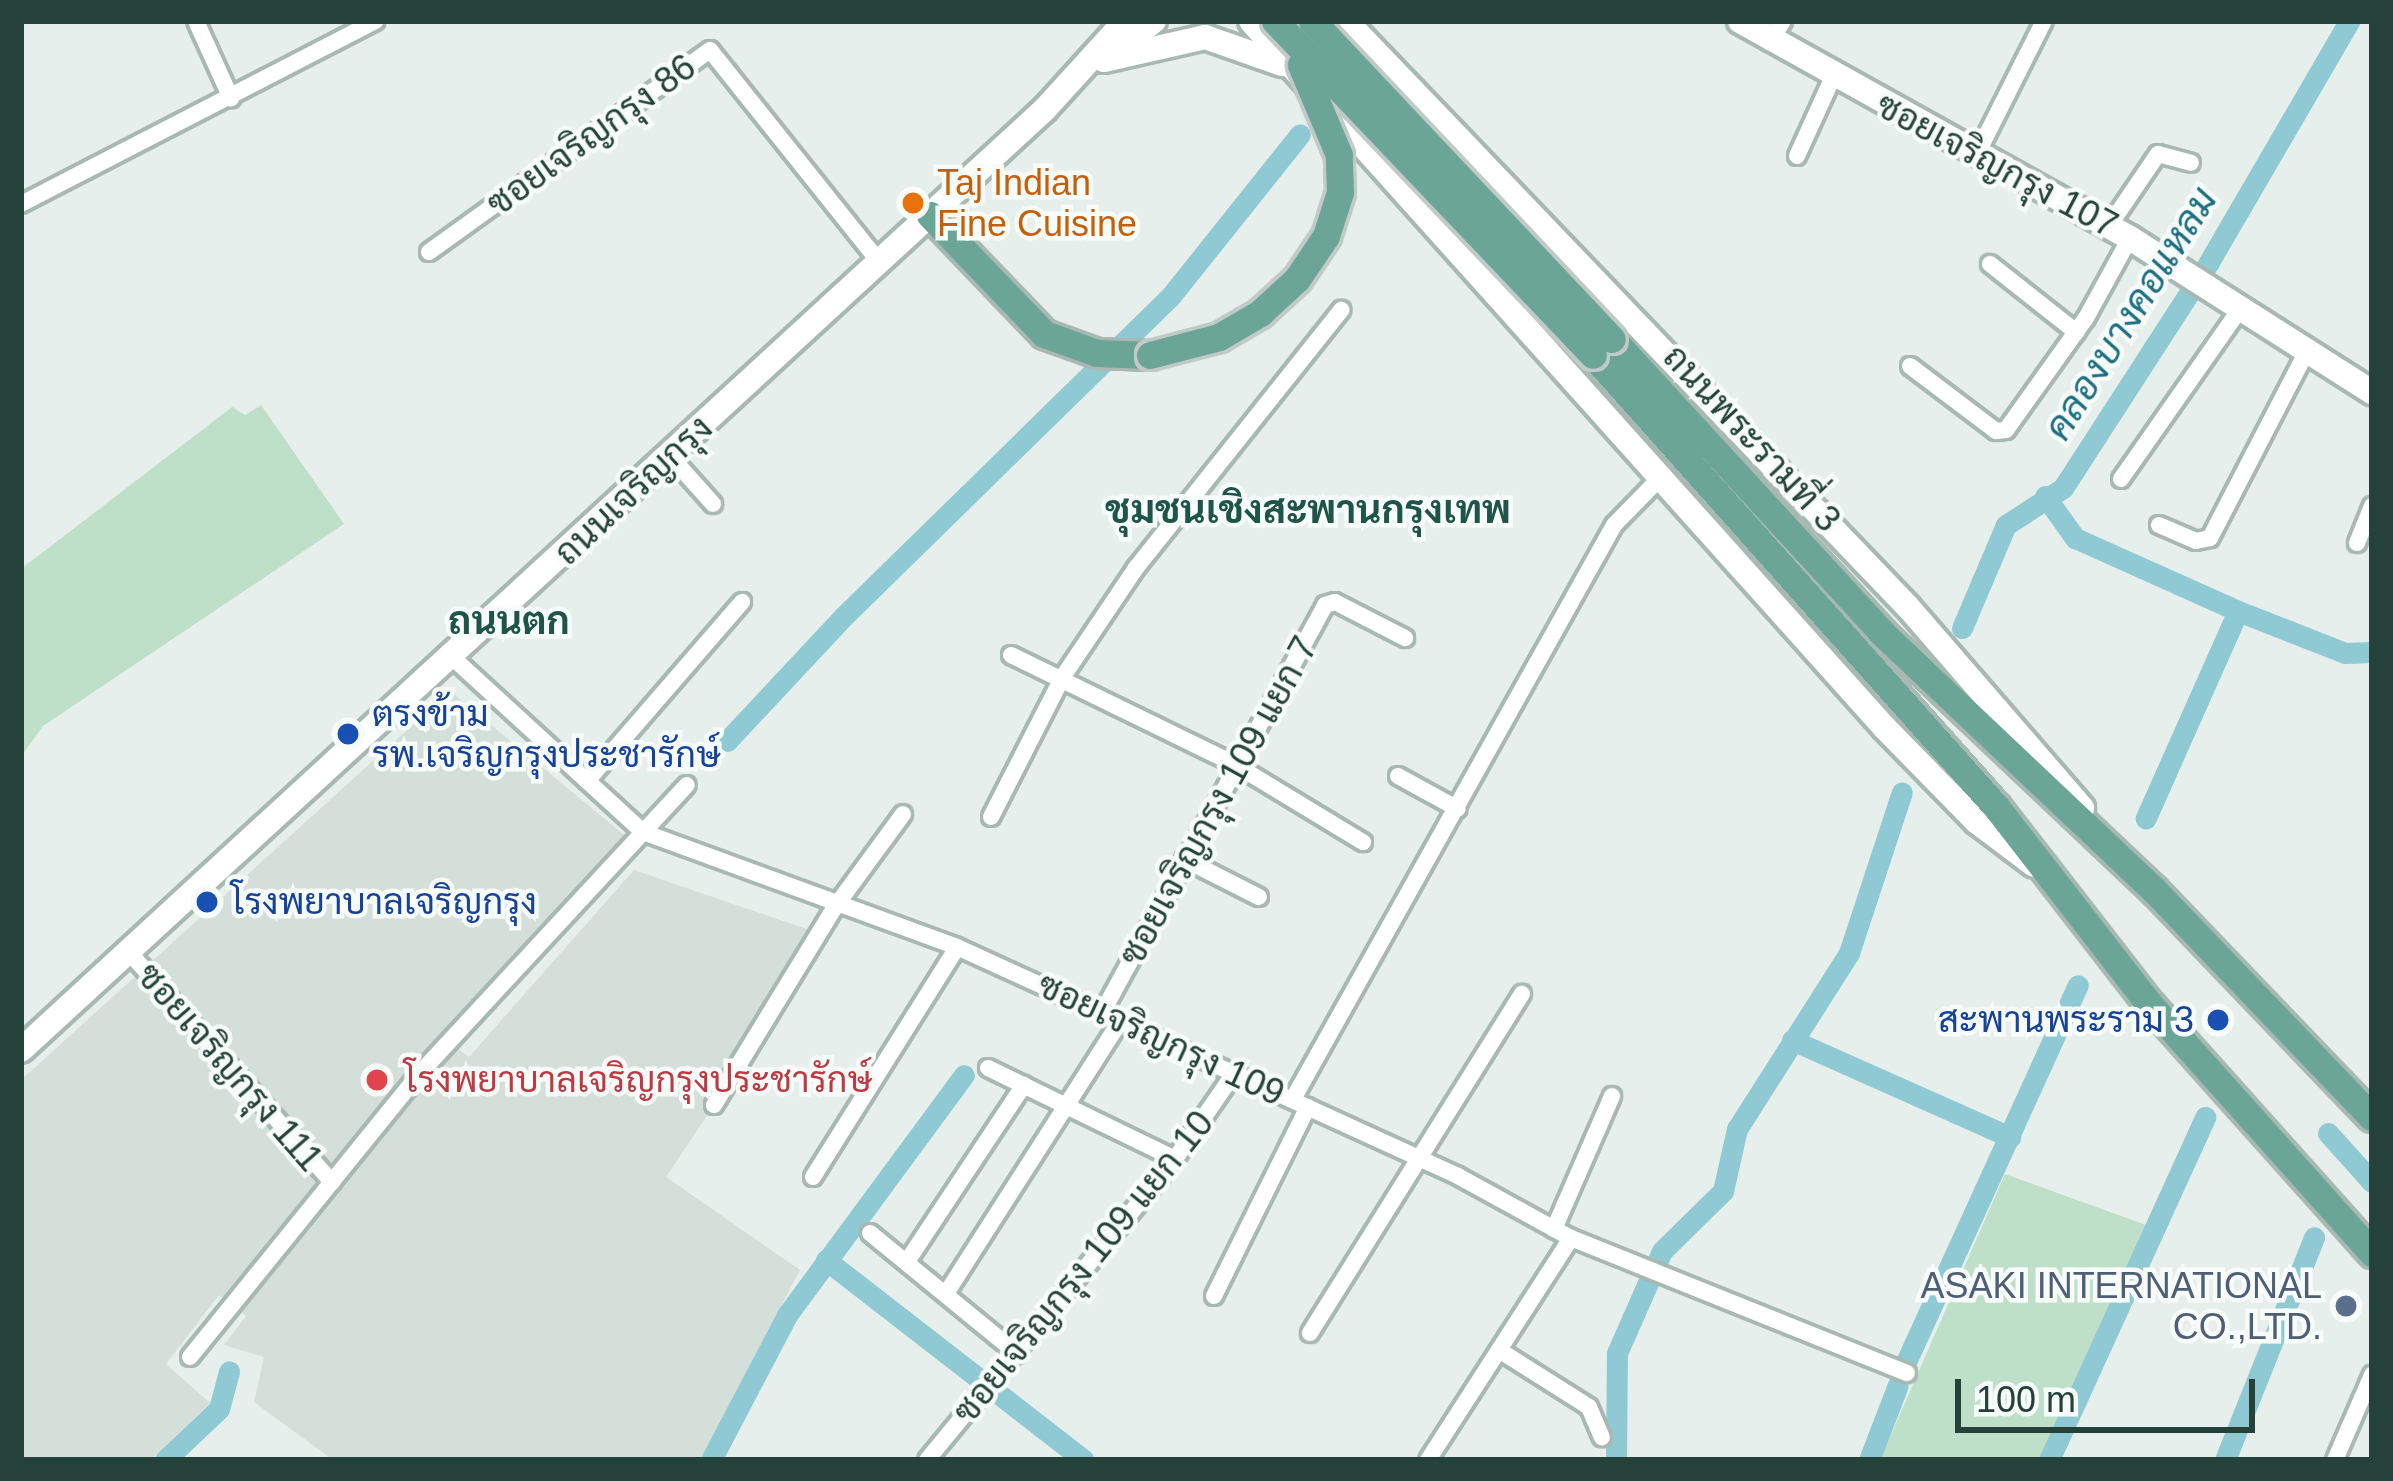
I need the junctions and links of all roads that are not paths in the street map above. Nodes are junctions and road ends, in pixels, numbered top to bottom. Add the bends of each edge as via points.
1 (196, 21) edge
2 (375, 21) edge
3 (1125, 21) edge
4 (1154, 21) edge
5 (1251, 21) edge
6 (1275, 21) edge
7 (1312, 21) edge
8 (1346, 21) edge
9 (1364, 21) edge
10 (1740, 21) edge
11 (2044, 21) edge
12 (1776, 31) edge
13 (1372, 48) junction
14 (1094, 66) junction
15 (1290, 68) junction
16 (1833, 77) junction
17 (231, 98) junction
18 (1444, 122) junction
19 (1978, 150) junction
20 (1797, 156) dead end
21 (2191, 163) dead end
22 (1382, 165) junction
23 (21, 204) edge
24 (930, 215) junction
25 (2120, 232) junction
26 (429, 252) dead end
27 (878, 262) junction
28 (1990, 264) dead end
29 (2240, 309) junction
30 (1341, 310) dead end
31 (2076, 332) junction
32 (1602, 347) junction
33 (2306, 353) junction
34 (1910, 366) dead end
35 (2372, 392) edge
36 (671, 457) junction
37 (1661, 477) junction
38 (2121, 479) dead end
39 (713, 504) dead end
40 (2372, 506) edge
41 (2159, 525) dead end
42 (2357, 543) dead end
43 (742, 602) dead end
44 (1405, 638) dead end
45 (1011, 655) dead end
46 (452, 657) junction
47 (1062, 678) junction
48 (1234, 764) junction
49 (1398, 776) dead end
50 (587, 781) junction
51 (688, 785) dead end
52 (1458, 809) junction
53 (903, 814) dead end
54 (991, 817) dead end
55 (643, 832) junction
56 (1363, 842) dead end
57 (1184, 859) junction
58 (2041, 870) junction
59 (2153, 889) junction
60 (1259, 897) dead end
61 (835, 907) junction
62 (957, 947) junction
63 (129, 952) junction
64 (1522, 994) dead end
65 (1102, 1012) junction
66 (1121, 1020) junction
67 (21, 1050) edge
68 (988, 1068) dead end
69 (1235, 1072) junction
70 (1024, 1085) junction
71 (1612, 1096) dead end
72 (1300, 1103) junction
73 (714, 1106) dead end
74 (1068, 1107) junction
75 (2372, 1117) edge
76 (1175, 1159) junction
77 (1420, 1159) junction
78 (813, 1177) dead end
79 (332, 1182) junction
80 (870, 1233) dead end
81 (1562, 1233) junction
82 (2372, 1253) edge
83 (908, 1260) junction
84 (946, 1292) junction
85 (1214, 1296) dead end
86 (1310, 1333) dead end
87 (1502, 1352) junction
88 (1018, 1354) junction
89 (190, 1357) dead end
90 (1907, 1373) dead end
91 (2372, 1375) edge
92 (1602, 1437) dead end
93 (927, 1460) edge
94 (1428, 1460) edge
95 (2335, 1460) edge

1 - 17 street
2 - 17 street
3 - 14 main road, ถนนเจริญกรุง
4 - 14 main road, ถนนเจริญกรุง
5 - 15 main road, ถนนพระรามที่ 3
6 - 24 main road, bridge via 1335,134 1340,192 1326,236 1280,298 1220,337 1150,355 1074,348 1021,315
6 - 32 main road, ถนนพระรามที่ 3, bridge
7 - 32 main road, ถนนพระรามที่ 3, bridge
8 - 13 main road, ถนนพระรามที่ 3
9 - 13 main road
10 - 12 main road, ซอยเจริญกรุง 107
11 - 19 street
12 - 16 main road, ซอยเจริญกรุง 107
13 - 18 main road, ถนนพระรามที่ 3
14 - 15 main road via 1205,37
14 - 24 main road, ถนนเจริญกรุง
15 - 22 main road, ถนนพระรามที่ 3
16 - 19 main road, ซอยเจริญกรุง 107
16 - 20 street
17 - 23 street
18 - 22 main road via 1410,104 1381,112 1372,128
18 - 59 main road, ถนนพระรามที่ 3 via 1908,607
19 - 25 main road, ซอยเจริญกรุง 107
21 - 25 street via 2158,154
22 - 37 main road, ถนนพระรามที่ 3
24 - 27 main road, ถนนเจริญกรุง
25 - 29 main road, ซอยเจริญกรุง 107
25 - 31 street
26 - 27 street, ซอยเจริญกรุง 86 via 710,50
27 - 36 main road, ถนนเจริญกรุง
28 - 31 street
29 - 33 main road, ซอยเจริญกรุง 107
29 - 38 street
30 - 47 street via 1136,568
31 - 34 street via 2006,430 1996,431
32 - 58 main road, ถนนพระรามที่ 3 via 1997,808
32 - 59 main road, ถนนพระรามที่ 3 via 1882,632
33 - 35 main road, ซอยเจริญกรุง 107
33 - 41 street via 2210,538 2196,541
36 - 39 street
36 - 46 main road, ถนนเจริญกรุง
37 - 52 street via 1620,515
37 - 58 main road, ถนนพระรามที่ 3 via 1900,743 1977,822
40 - 42 street
43 - 50 street
44 - 48 street, ซอยเจริญกรุง 109 แยก 7 via 1325,604
45 - 47 street
46 - 50 street, ซอยเจริญกรุง 109
46 - 63 main road, ถนนเจริญกรุง
47 - 48 street
47 - 54 street
48 - 56 street
48 - 57 street, ซอยเจริญกรุง 109 แยก 7
49 - 52 street
50 - 55 street, ซอยเจริญกรุง 109
51 - 55 street
52 - 72 street
53 - 61 street
55 - 61 street, ซอยเจริญกรุง 109
55 - 79 street via 421,1072
57 - 60 street
57 - 65 street, ซอยเจริญกรุง 109 แยก 7
58 - 82 main road, ถนนพระรามที่ 3 via 2215,1082
59 - 75 main road, ถนนพระรามที่ 3
61 - 62 street, ซอยเจริญกรุง 109
61 - 73 street
62 - 65 street, ซอยเจริญกรุง 109
62 - 78 street
63 - 67 main road, ถนนเจริญกรุง
63 - 79 street, ซอยเจริญกรุง 111
64 - 77 street
65 - 66 street, ซอยเจริญกรุง 109
66 - 69 street, ซอยเจริญกรุง 109
66 - 74 street
68 - 70 street
69 - 72 street, ซอยเจริญกรุง 109
69 - 76 street, ซอยเจริญกรุง 109 แยก 10
70 - 74 street
70 - 83 street
71 - 81 street
72 - 77 street, ซอยเจริญกรุง 109
72 - 85 street
74 - 76 street
74 - 84 street
76 - 88 street, ซอยเจริญกรุง 109 แยก 10
77 - 81 street, ซอยเจริญกรุง 109
77 - 86 street
79 - 89 street
80 - 83 street
81 - 87 street
81 - 90 street, ซอยเจริญกรุง 109
83 - 84 street
84 - 88 street
87 - 92 street via 1589,1407
87 - 94 street
88 - 93 street, ซอยเจริญกรุง 109 แยก 10
91 - 95 street

